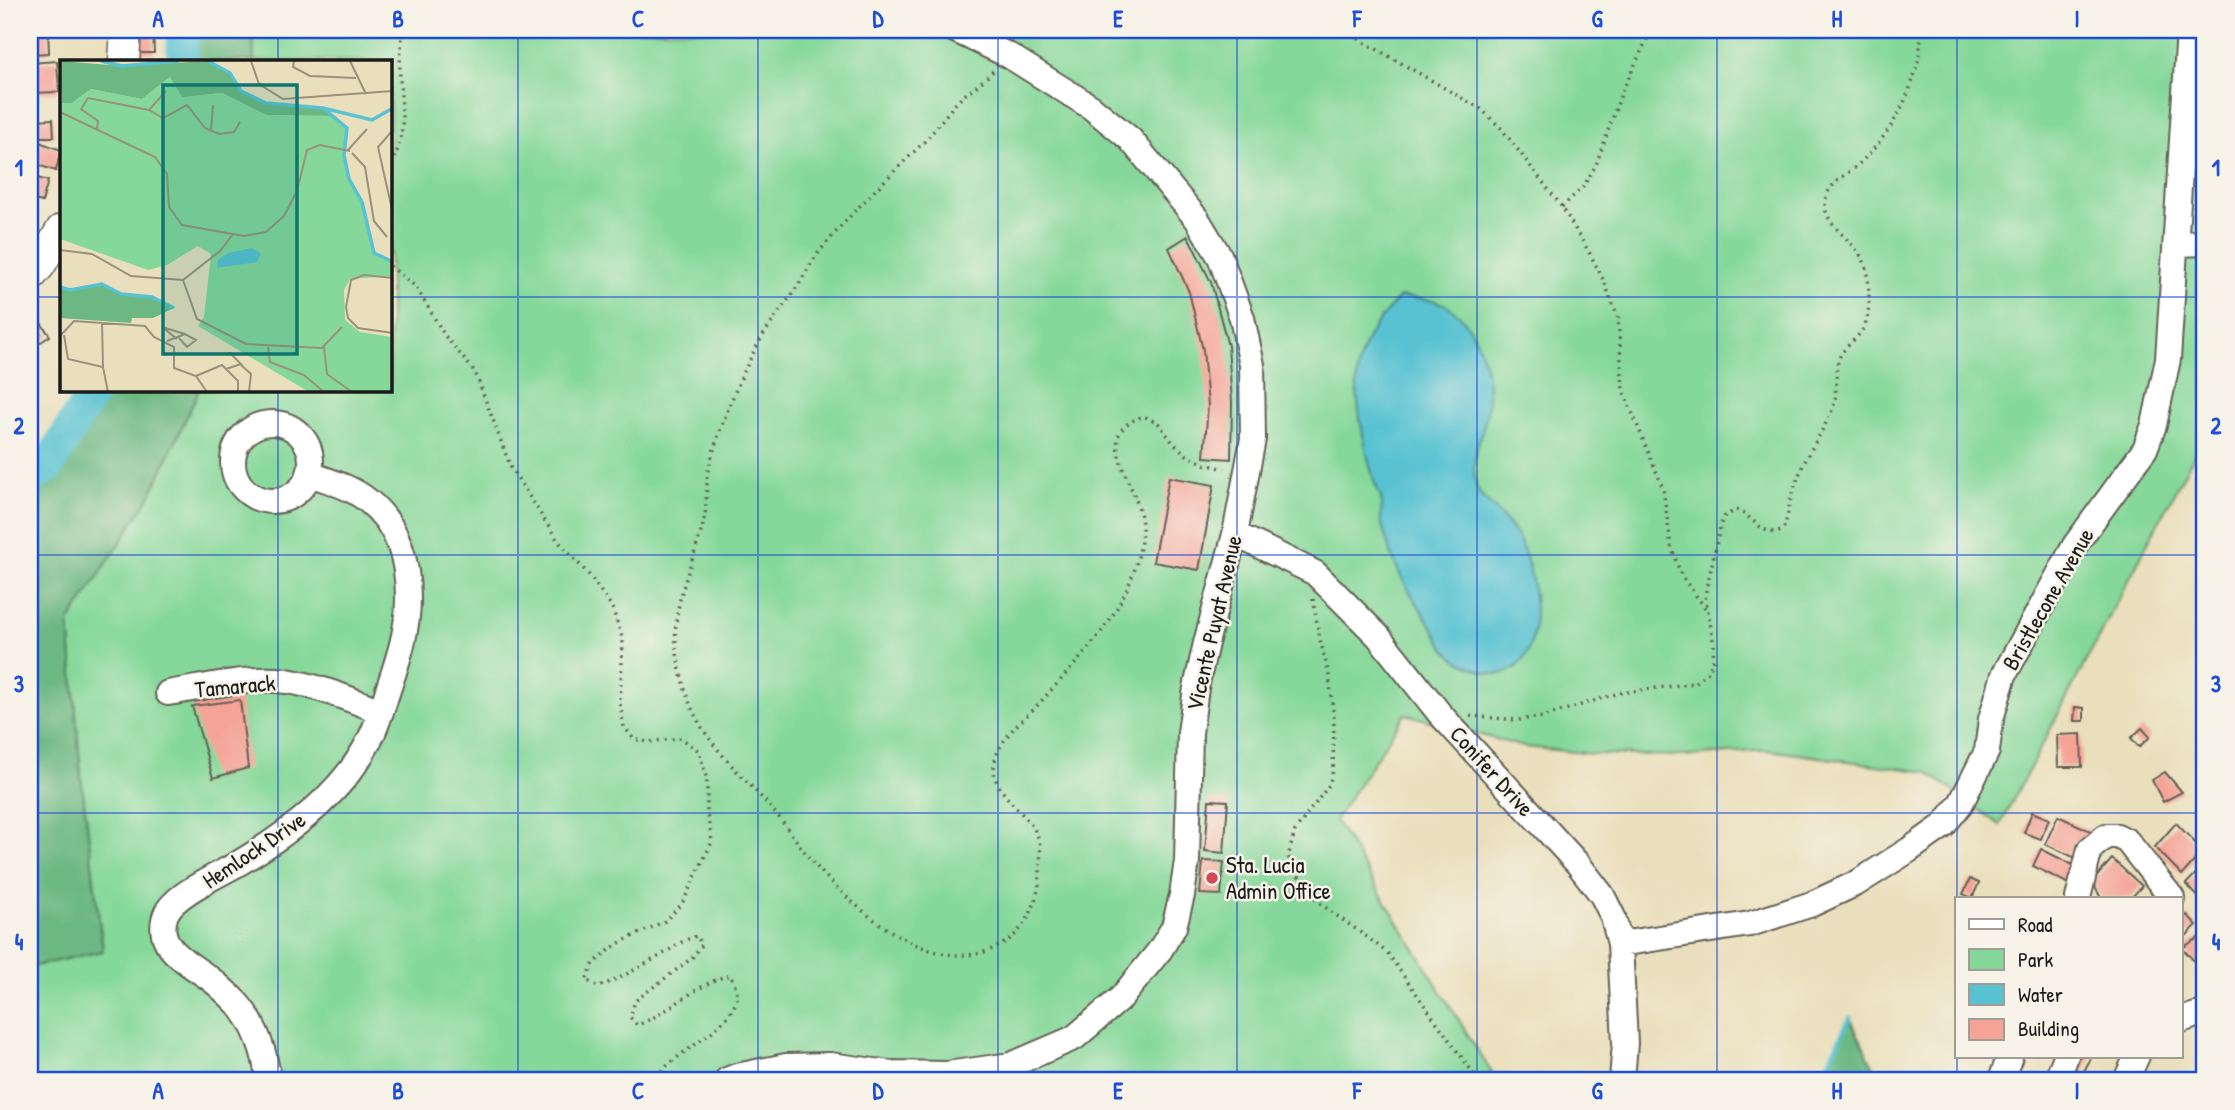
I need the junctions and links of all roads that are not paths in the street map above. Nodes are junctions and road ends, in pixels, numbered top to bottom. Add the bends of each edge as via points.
1 (126, 30) edge
2 (955, 30) edge
3 (2189, 30) edge
4 (124, 60) edge
5 (60, 232) edge
6 (2205, 243) edge
7 (2177, 244) junction
8 (30, 277) edge
9 (310, 474) dead end
10 (1235, 534) junction
11 (168, 693) dead end
12 (381, 711) junction
13 (2078, 897) edge
14 (2171, 897) edge
15 (1620, 944) junction
16 (2205, 1014) edge
17 (2182, 1020) edge
18 (2009, 1058) edge
19 (2065, 1058) edge
20 (2120, 1058) edge
21 (2136, 1058) edge
22 (268, 1080) edge
23 (727, 1080) edge
24 (1622, 1080) edge
25 (2001, 1080) edge
26 (2057, 1080) edge
27 (2125, 1080) edge

1 - 4 main road
2 - 10 street, Vicente Puyat Avenue via 1008,55 1091,107 1130,139 1197,219 1220,257 1242,318 1252,365 1253,439
3 - 7 street, Bristlecone Avenue
5 - 8 main road
6 - 7 street
7 - 15 street, Bristlecone Avenue via 2168,359 2145,449 2075,545 2033,619 2004,675 1987,751 1961,803 1943,825 1857,883 1812,904 1750,924
9 - 12 street, Hemlock Drive via 367,499 387,521 408,569 404,645
10 - 15 street, Conifer Drive via 1315,573 1378,636 1440,713 1578,864 1602,895
10 - 23 street, Vicente Puyat Avenue via 1196,688 1182,895 1174,927 1121,998 1074,1038 1010,1065 947,1074 786,1066
11 - 12 street, Tamarack via 286,681
12 - 22 street, Hemlock Drive via 355,764 314,810 269,845 179,898 166,914 164,933 170,948 239,1005 267,1061
13 - 14 street via 2090,849 2106,836 2117,836 2127,841
15 - 24 street, Conifer Drive via 1625,1043
16 - 17 street
18 - 25 street
19 - 26 street
20 - 27 street
21 - 27 street

